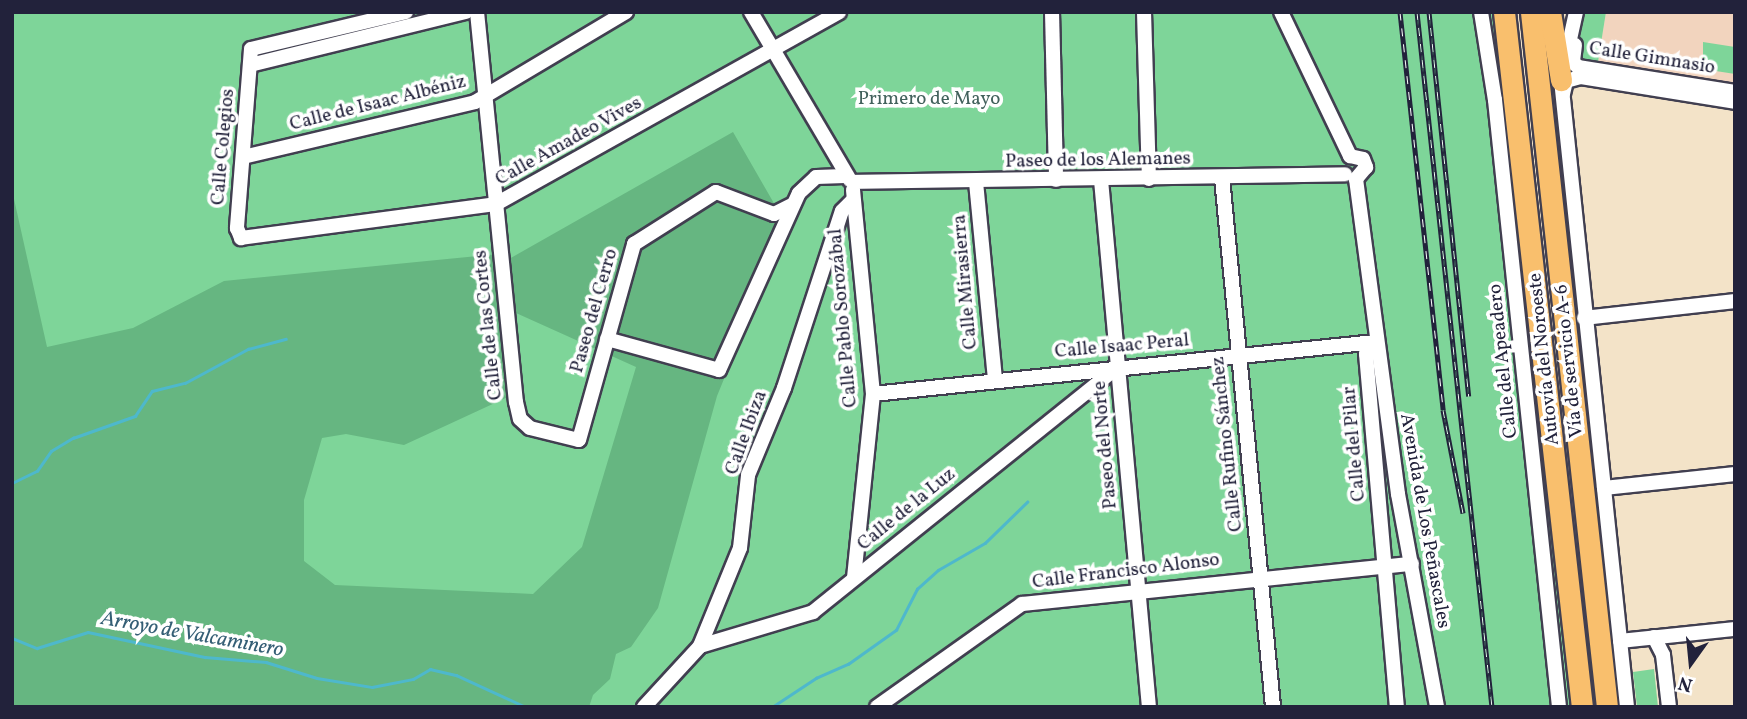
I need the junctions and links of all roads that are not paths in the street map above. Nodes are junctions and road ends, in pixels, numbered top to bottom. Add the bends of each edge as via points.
1 (406, 12) edge
2 (466, 12) edge
3 (477, 12) edge
4 (626, 12) edge
5 (751, 12) edge
6 (839, 12) edge
7 (1052, 12) edge
8 (1144, 12) edge
9 (1281, 12) edge
10 (1481, 12) edge
11 (1504, 12) edge
12 (1531, 12) edge
13 (1550, 12) edge
14 (1577, 12) edge
15 (773, 50) junction
16 (250, 65) junction
17 (1561, 88) junction
18 (1735, 92) edge
19 (485, 95) junction
20 (1735, 102) edge
21 (1350, 156) junction
22 (243, 157) junction
23 (1222, 177) junction
24 (1350, 177) junction
25 (849, 179) junction
26 (1149, 179) junction
27 (1056, 180) junction
28 (1101, 180) junction
29 (976, 182) junction
30 (853, 200) junction
31 (496, 204) junction
32 (792, 205) junction
33 (251, 240) joint
34 (1735, 301) edge
35 (1584, 318) junction
36 (607, 339) junction
37 (1375, 342) junction
38 (1239, 356) junction
39 (1119, 366) junction
40 (995, 378) junction
41 (873, 394) junction
42 (579, 440) joint
43 (1735, 474) edge
44 (1604, 488) junction
45 (1565, 543) junction
46 (1383, 544) junction
47 (1410, 559) junction
48 (1384, 567) junction
49 (1261, 576) junction
50 (854, 577) junction
51 (1138, 590) junction
52 (1735, 629) edge
53 (1654, 637) junction
54 (1620, 641) junction
55 (701, 646) junction
56 (643, 707) edge
57 (877, 707) edge
58 (1149, 707) edge
59 (1273, 707) edge
60 (1397, 707) edge
61 (1437, 707) edge
62 (1559, 707) edge
63 (1570, 707) edge
64 (1582, 707) edge
65 (1607, 707) edge
66 (1627, 707) edge
67 (1669, 707) edge

1 - 16 street, Calle Colegios via 251,49
2 - 16 street
3 - 19 street
4 - 19 street, Calle de Isaac Albéniz
5 - 15 street
6 - 15 street, Calle Amadeo Vives
7 - 27 street
8 - 26 street
9 - 21 street
10 - 62 street, Calle del Apeadero via 1498,127
11 - 45 highway, Autovía del Noroeste
12 - 65 highway, Autovía del Noroeste
13 - 17 highway
14 - 17 street, Vía de servicio A-6
14 - 18 street, Calle Gimnasio via 1573,62 1578,67
15 - 25 street
15 - 31 street, Calle Amadeo Vives
16 - 22 street, Calle Colegios
17 - 20 street, Calle Gimnasio via 1581,77
17 - 35 street, Vía de servicio A-6
19 - 22 street, Calle de Isaac Albéniz via 475,102
19 - 31 street
21 - 24 street via 1343,165
21 - 24 street, Avenida de Los Peñascales via 1363,159 1366,167
22 - 33 street, Calle Colegios via 237,228 242,238
23 - 24 street, Paseo de los Alemanes
23 - 26 street, Paseo de los Alemanes
23 - 38 street, Calle Rufino Sánchez
24 - 37 street, Avenida de Los Peñascales
25 - 29 street, Paseo de los Alemanes
25 - 30 street, Calle Pablo Sorozábal
25 - 32 street, Paseo de los Alemanes via 816,177
26 - 28 street, Paseo de los Alemanes
27 - 28 street, Paseo de los Alemanes
27 - 29 street, Paseo de los Alemanes
28 - 39 street, Paseo del Norte
29 - 40 street, Calle Mirasierra
30 - 41 street, Calle Pablo Sorozábal
30 - 55 street, Calle Ibiza via 842,211 784,388 748,475 740,548
31 - 33 street, Calle Amadeo Vives
31 - 42 street, Calle de las Cortes via 520,419 530,428
32 - 36 street, Paseo del Cerro via 774,214 716,192 634,244
32 - 36 street, Paseo de los Alemanes via 719,370
34 - 35 street
35 - 44 street, Vía de servicio A-6
36 - 42 street, Paseo del Cerro
37 - 38 street, Calle Isaac Peral
37 - 46 street, Calle del Pilar via 1366,355
37 - 47 street, Avenida de Los Peñascales
38 - 39 street, Calle Isaac Peral
38 - 49 street, Calle Rufino Sánchez
39 - 40 street, Calle Isaac Peral
39 - 50 street, Calle de la Luz
39 - 51 street, Paseo del Norte
40 - 41 street, Calle Isaac Peral
41 - 50 street, Calle Pablo Sorozábal
43 - 44 street
44 - 54 street, Vía de servicio A-6
45 - 63 highway
45 - 64 highway, Autovía del Noroeste
46 - 47 street
46 - 48 street, Calle del Pilar
47 - 48 street, Calle Francisco Alonso
47 - 61 street, Avenida de Los Peñascales
48 - 49 street, Calle Francisco Alonso
48 - 60 street, Calle del Pilar
49 - 51 street, Calle Francisco Alonso
49 - 59 street, Calle Rufino Sánchez
50 - 55 street, Calle de la Luz via 813,612
51 - 57 street, Calle Francisco Alonso via 1023,604
51 - 58 street, Paseo del Norte
52 - 53 street
53 - 54 street
53 - 67 street via 1663,655
54 - 66 street, Vía de servicio A-6
55 - 56 street, Calle Ibiza

